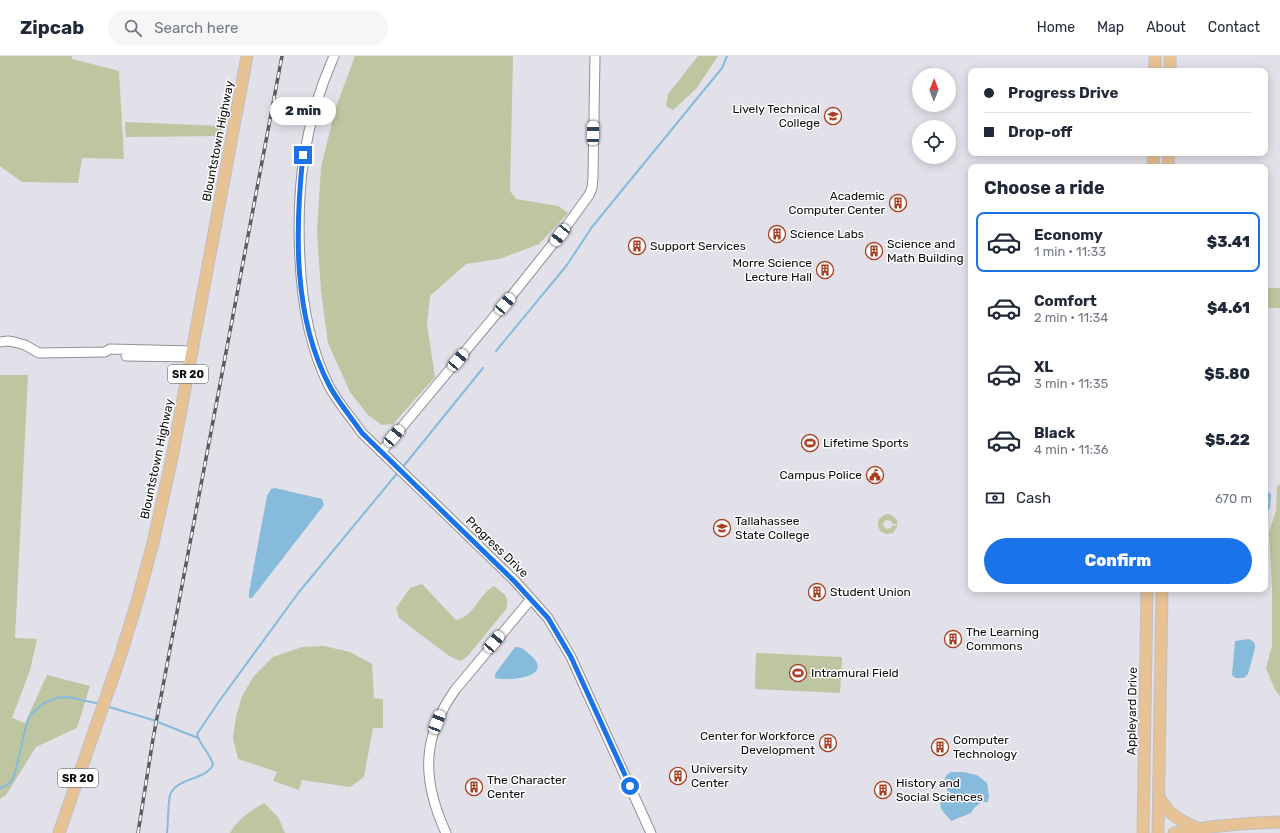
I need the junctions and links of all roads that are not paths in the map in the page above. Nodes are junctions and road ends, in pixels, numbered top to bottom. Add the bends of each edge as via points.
1 (247, 56) edge
2 (334, 56) edge
3 (595, 56) edge
4 (1155, 56) edge
5 (1170, 56) edge
6 (1155, 68) edge
7 (1170, 68) edge
8 (0, 342) edge
9 (192, 354) junction
10 (384, 455) junction
11 (1147, 592) edge
12 (1162, 592) edge
13 (532, 599) junction
14 (1162, 632) junction
15 (1146, 640) junction
16 (1159, 796) junction
17 (1280, 822) edge
18 (1200, 829) junction
19 (59, 833) edge
20 (446, 833) edge
21 (651, 833) edge
22 (1143, 833) edge
23 (1158, 833) edge
24 (1174, 833) edge

1 - 9 main road, Blountstown Highway / SR 20
2 - 10 street, Progress Drive via 314,110 303,155 299,231 304,308 316,354 329,386 362,433
3 - 10 street via 593,177 589,195
4 - 6 main road
5 - 7 main road
8 - 9 street via 14,342 39,352 105,352 110,355
9 - 19 main road, Blountstown Highway / SR 20 via 173,453 137,602
10 - 13 street, Progress Drive
11 - 15 main road, Appleyard Drive
12 - 14 main road
13 - 20 street via 455,690 446,703 434,731 428,775 434,804
13 - 21 street, Progress Drive via 548,618 571,657
14 - 15 street
14 - 16 main road
15 - 22 main road, Appleyard Drive
16 - 18 main road via 1172,814
16 - 23 main road
17 - 18 main road
18 - 24 main road

